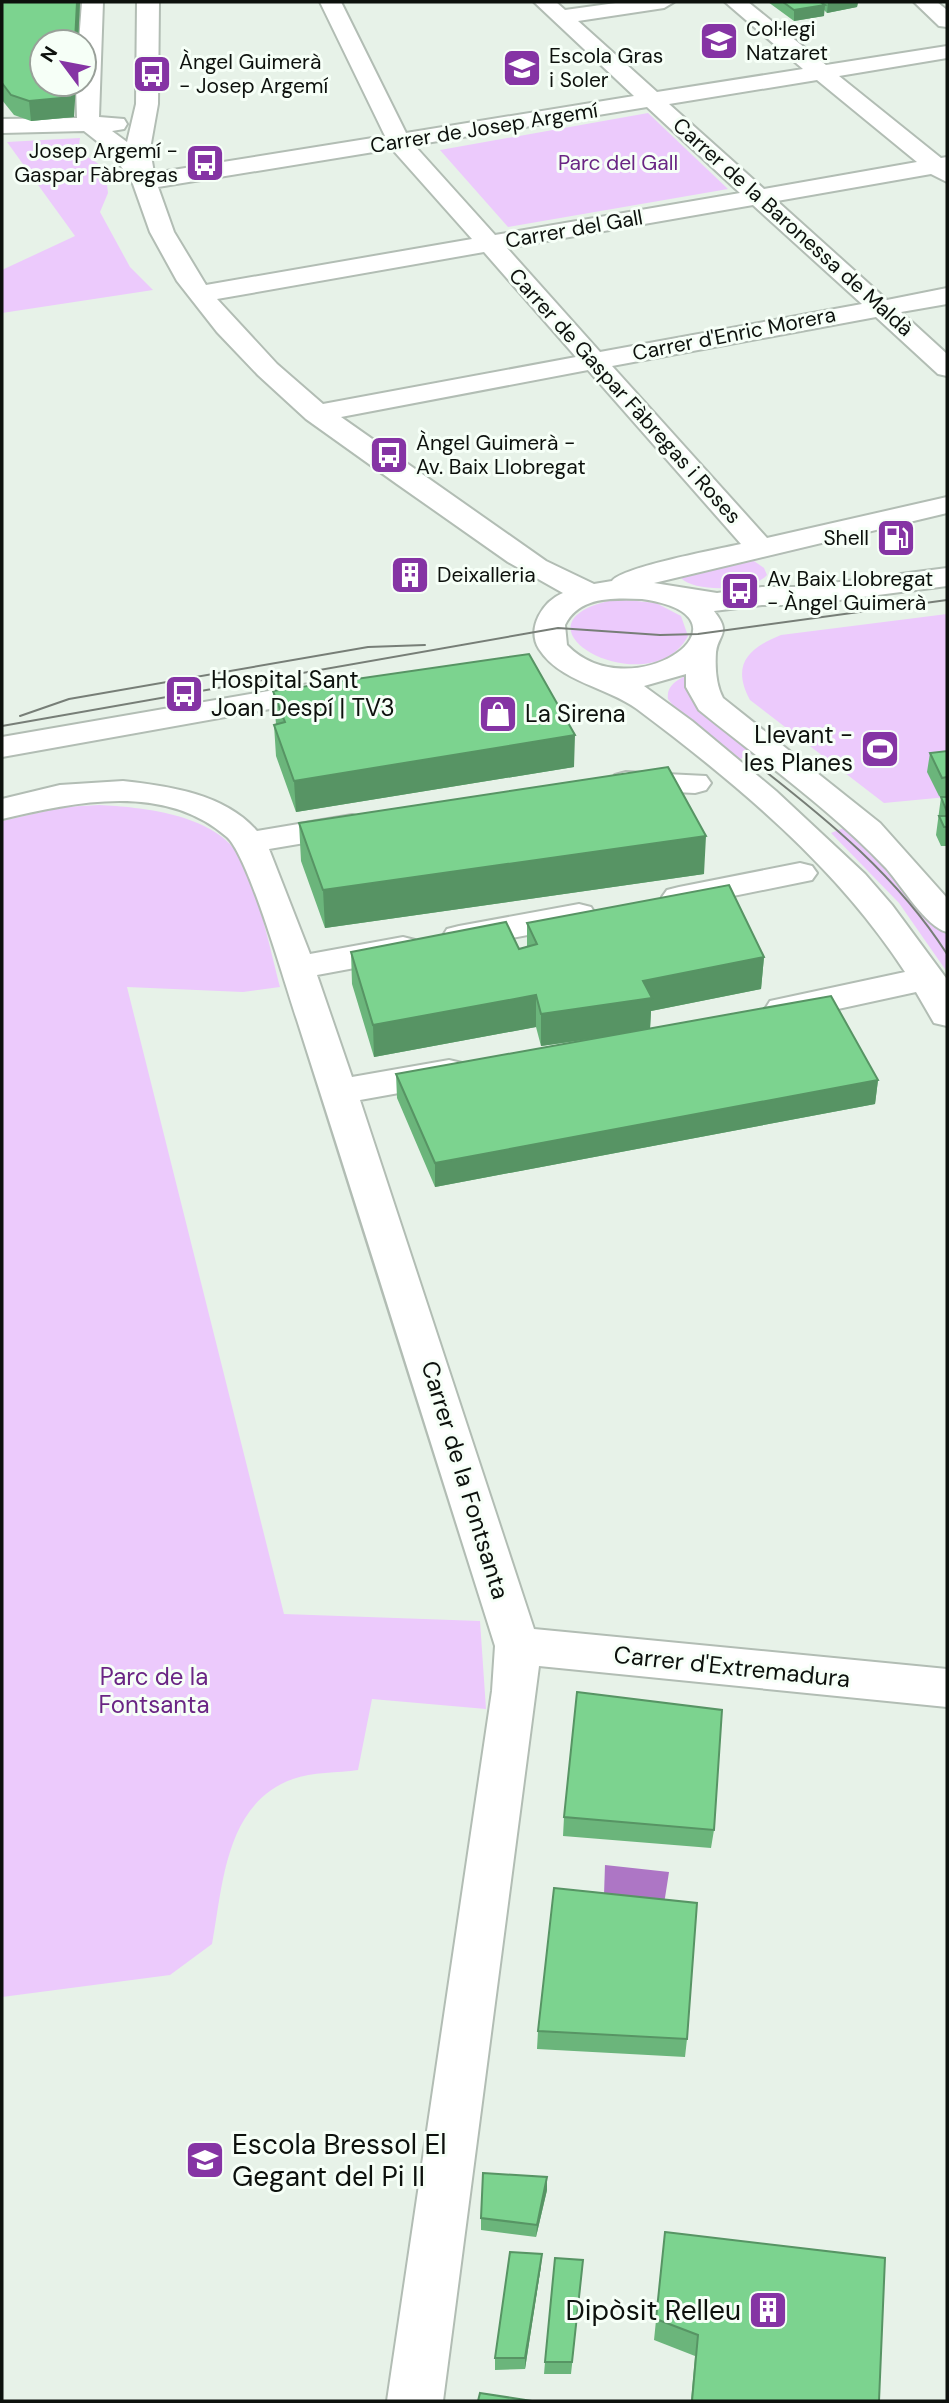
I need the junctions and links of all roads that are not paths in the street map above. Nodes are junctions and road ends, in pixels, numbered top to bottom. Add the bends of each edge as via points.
1 (92, 2) edge
2 (148, 2) edge
3 (330, 2) edge
4 (544, 2) edge
5 (664, 2) edge
6 (735, 2) edge
7 (924, 2) edge
8 (562, 17) junction
9 (947, 21) edge
10 (947, 52) edge
11 (821, 72) junction
12 (654, 100) junction
13 (146, 119) junction
14 (89, 124) junction
15 (2, 125) edge
16 (400, 142) junction
17 (138, 149) junction
18 (944, 168) edge
19 (144, 182) junction
20 (761, 197) junction
21 (488, 244) junction
22 (201, 294) junction
23 (947, 296) edge
24 (881, 307) junction
25 (593, 361) junction
26 (947, 369) edge
27 (316, 413) junction
28 (947, 505) edge
29 (761, 548) junction
30 (947, 577) edge
31 (666, 587) junction
32 (599, 592) junction
33 (801, 596) junction
34 (559, 608) junction
35 (697, 651) junction
36 (585, 670) junction
37 (357, 684) edge
38 (679, 725) junction
39 (2, 747) edge
40 (695, 783) dead end
41 (590, 786) edge
42 (2, 809) edge
43 (386, 820) edge
44 (251, 842) junction
45 (800, 873) dead end
46 (646, 903) edge
47 (606, 910) edge
48 (947, 921) edge
49 (299, 967) junction
50 (928, 978) junction
51 (746, 1016) edge
52 (947, 1016) edge
53 (476, 1066) edge
54 (341, 1091) junction
55 (517, 1646) junction
56 (947, 1688) edge
57 (415, 2401) edge

1 - 14 street
2 - 13 street
3 - 16 street, Carrer de Gaspar Fàbregas i Roses
4 - 8 street, Carrer de la Baronessa de Maldà
5 - 8 street
6 - 11 street
7 - 9 street
8 - 12 street, Carrer de la Baronessa de Maldà
10 - 11 street, Carrer de Josep Argemí
11 - 12 street, Carrer de Josep Argemí
11 - 18 street
12 - 16 street, Carrer de Josep Argemí
12 - 20 street, Carrer de la Baronessa de Maldà
13 - 14 street
13 - 17 street
14 - 15 street
14 - 17 street via 128,135
14 - 19 street via 120,148
16 - 19 street, Carrer de Josep Argemí
16 - 21 street, Carrer de Gaspar Fàbregas i Roses
17 - 19 street
18 - 20 street, Carrer del Gall
19 - 22 street via 162,229
20 - 21 street, Carrer del Gall
20 - 24 street, Carrer de la Baronessa de Maldà
21 - 22 street, Carrer del Gall
21 - 25 street, Carrer de Gaspar Fàbregas i Roses
22 - 27 street via 234,337
23 - 24 street, Carrer d'Enric Morera
24 - 25 street, Carrer d'Enric Morera
24 - 26 street, Carrer de la Baronessa de Maldà
25 - 27 street, Carrer d'Enric Morera
25 - 29 street, Carrer de Gaspar Fàbregas i Roses
27 - 32 street via 546,575
27 - 34 street via 322,425 368,464 518,571
28 - 29 street
29 - 31 street
30 - 33 street
31 - 32 street
31 - 33 street via 717,602
31 - 35 street via 707,620
32 - 34 street
33 - 35 street via 750,613
34 - 36 street via 549,628 550,640 541,653
35 - 36 street via 649,676
35 - 38 street via 667,674 658,692
35 - 48 street via 709,703 868,830
36 - 38 street via 620,685
37 - 39 street
38 - 50 street via 824,849 886,915
40 - 41 street via 617,781
42 - 44 street via 81,793 151,795 206,809
43 - 44 street
44 - 49 street, Carrer de la Fontsanta
45 - 46 street
47 - 49 street
49 - 54 street, Carrer de la Fontsanta
50 - 51 street
50 - 52 street
53 - 54 street
54 - 55 street, Carrer de la Fontsanta
55 - 56 street, Carrer d'Extremadura
55 - 57 street, Carrer de la Fontsanta via 513,1705

